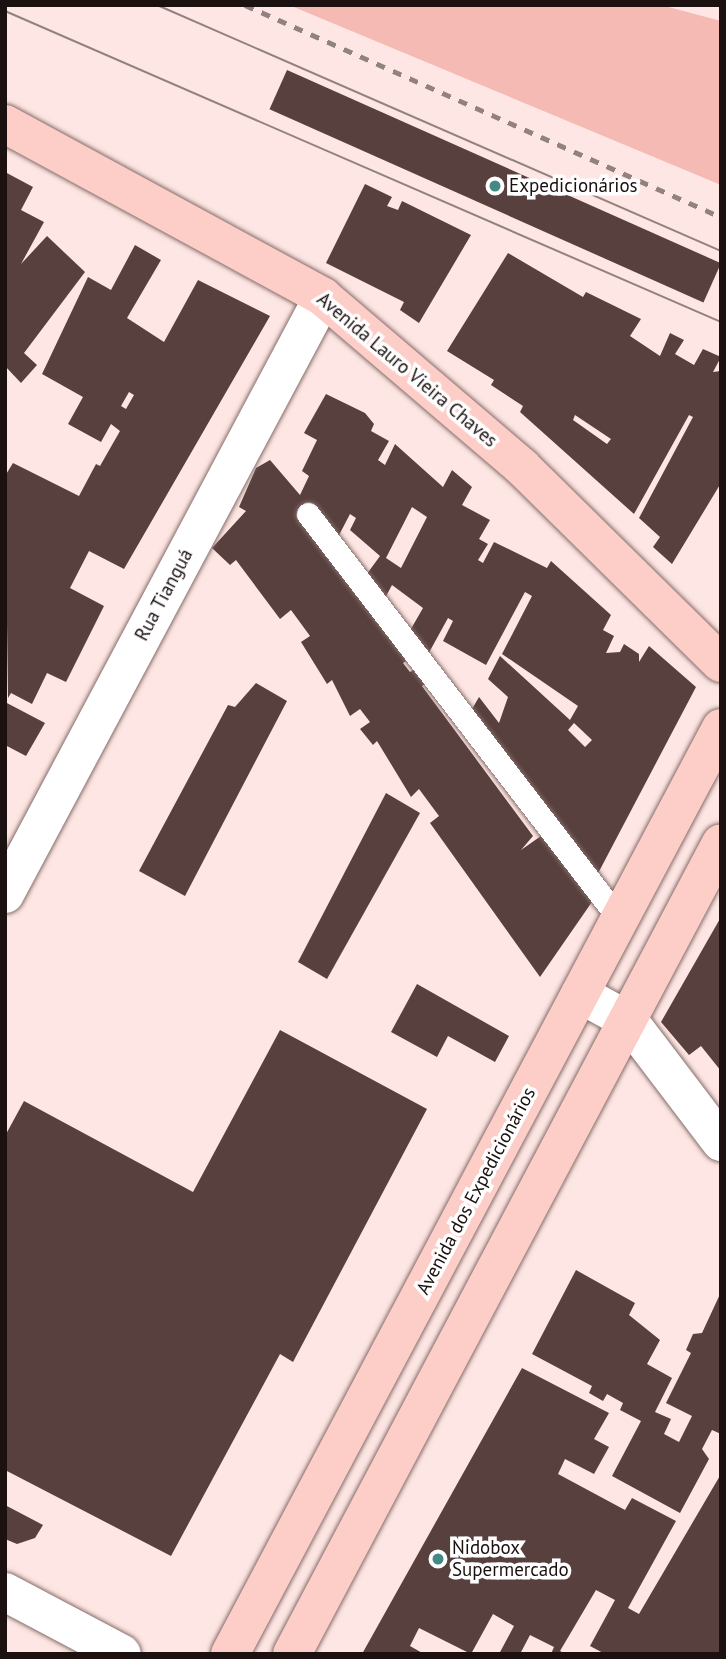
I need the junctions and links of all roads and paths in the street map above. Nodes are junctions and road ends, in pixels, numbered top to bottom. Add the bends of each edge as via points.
1 (5, 124) edge
2 (323, 297) junction
3 (308, 514) dead end
4 (721, 663) edge
5 (721, 728) edge
6 (721, 843) edge
7 (5, 894) edge
8 (620, 920) junction
9 (580, 994) junction
10 (629, 1021) junction
11 (721, 1142) edge
12 (5, 1591) edge
13 (122, 1654) edge
14 (230, 1654) edge
15 (292, 1654) edge

1 - 2 main road, Avenida Lauro Vieira Chaves
2 - 4 main road, Avenida Lauro Vieira Chaves via 522,467
2 - 7 street, Rua Tianguá
3 - 8 lane
5 - 8 main road, Avenida dos Expedicionários
6 - 10 main road
8 - 9 main road, Avenida dos Expedicionários
9 - 10 street
9 - 14 main road, Avenida dos Expedicionários
10 - 11 street
10 - 15 main road
12 - 13 street

